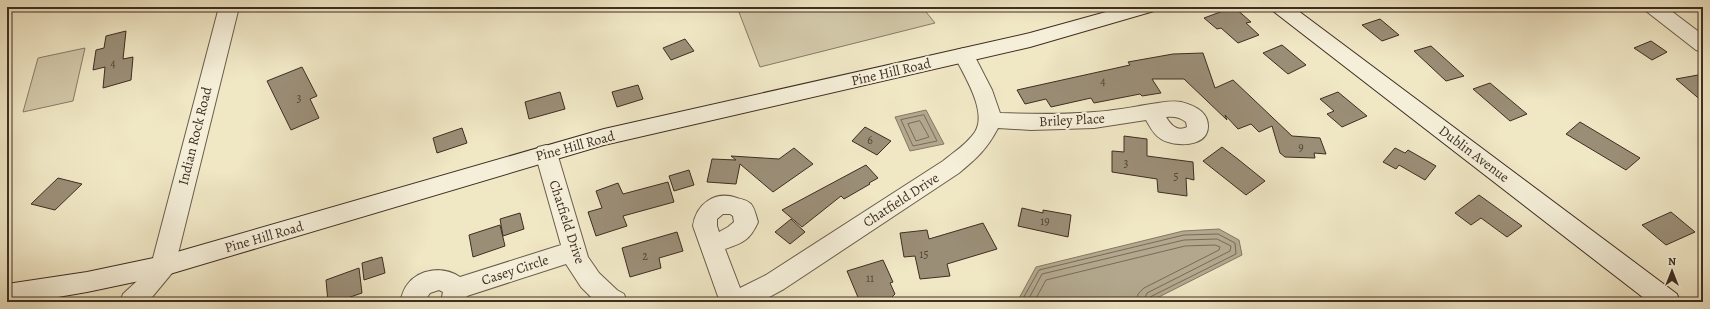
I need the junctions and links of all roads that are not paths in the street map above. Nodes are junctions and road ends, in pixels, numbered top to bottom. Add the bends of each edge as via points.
1 (229, 7) edge
2 (1147, 7) edge
3 (1280, 7) edge
4 (1653, 7) edge
5 (1703, 45) edge
6 (964, 55) junction
7 (1152, 112) dead end
8 (991, 120) junction
9 (546, 153) junction
10 (711, 244) dead end
11 (574, 251) junction
12 (163, 266) junction
13 (7, 296) edge
14 (454, 296) edge
15 (132, 302) edge
16 (412, 302) edge
17 (615, 302) edge
18 (732, 302) edge
19 (736, 302) edge
20 (1668, 302) edge

1 - 12 street, Indian Rock Road
2 - 6 street, Pine Hill Road
3 - 20 street, Dublin Avenue
4 - 5 street
6 - 8 street via 991,112
6 - 9 street, Pine Hill Road via 626,132
7 - 8 street, Briley Place via 1094,120
8 - 19 street, Chatfield Drive via 986,135 978,145 952,167 775,282
9 - 11 street, Chatfield Drive
9 - 12 street, Pine Hill Road
10 - 18 street
11 - 14 street, Casey Circle
11 - 17 street, Chatfield Drive via 577,261 590,280
12 - 13 street, Pine Hill Road
12 - 15 street
14 - 16 street, Casey Circle via 453,284 434,280 420,286

